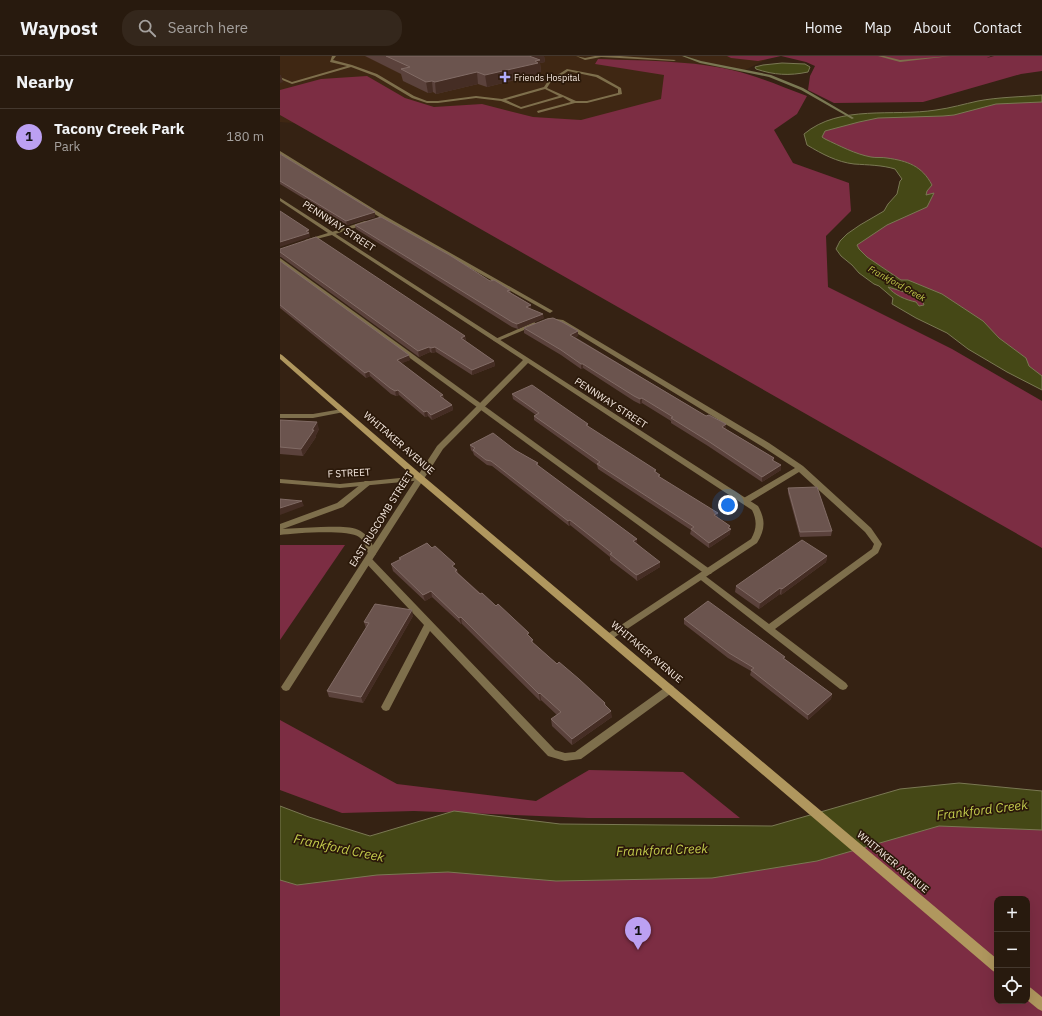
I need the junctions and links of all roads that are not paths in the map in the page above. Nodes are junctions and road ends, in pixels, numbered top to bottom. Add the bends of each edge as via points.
1 (334, 56) edge
2 (578, 56) edge
3 (601, 56) edge
4 (880, 56) edge
5 (949, 56) edge
6 (585, 59) junction
7 (674, 60) dead end
8 (579, 62) dead end
9 (351, 66) junction
10 (573, 66) dead end
11 (567, 70) junction
12 (280, 78) edge
13 (545, 88) junction
14 (563, 96) junction
15 (502, 100) junction
16 (575, 102) junction
17 (538, 112) dead end
18 (280, 152) edge
19 (280, 199) edge
20 (383, 217) junction
21 (376, 219) edge
22 (368, 221) edge
23 (332, 233) junction
24 (302, 243) edge
25 (280, 260) edge
26 (550, 311) dead end
27 (496, 340) junction
28 (280, 356) edge
29 (527, 360) junction
30 (482, 406) junction
31 (342, 411) junction
32 (280, 416) edge
33 (800, 468) junction
34 (420, 478) junction
35 (280, 482) edge
36 (368, 483) junction
37 (745, 501) junction
38 (280, 527) edge
39 (280, 532) edge
40 (370, 557) junction
41 (704, 575) junction
42 (429, 624) junction
43 (768, 629) junction
44 (609, 637) junction
45 (843, 686) dead end
46 (286, 687) dead end
47 (670, 689) junction
48 (386, 707) dead end
49 (994, 964) edge
50 (1030, 995) edge
51 (1042, 1005) edge

1 - 9 street via 331,61
2 - 6 street
3 - 6 street
3 - 7 street
4 - 5 street via 896,61
6 - 8 street
9 - 12 street via 292,83
9 - 15 street via 376,75 427,102 476,97
10 - 11 street
11 - 13 street via 549,82
11 - 16 street via 597,76 620,89 620,94 587,102
13 - 14 street
13 - 15 street
14 - 15 street via 521,108
14 - 16 street
16 - 17 street
18 - 20 street
19 - 23 street, PENNWAY STREET
20 - 21 street
20 - 26 street
22 - 23 street
23 - 24 street
23 - 27 street, PENNWAY STREET
25 - 30 street
27 - 29 street, PENNWAY STREET
27 - 33 street via 545,321 561,321
28 - 31 main road, WHITAKER AVENUE
29 - 30 street, EAST RUSCOMB STREET
29 - 37 street, PENNWAY STREET
30 - 34 street, EAST RUSCOMB STREET via 440,448
30 - 41 street
31 - 32 street via 313,416
31 - 34 main road, WHITAKER AVENUE
33 - 37 street
33 - 43 street via 868,530 878,544 875,551
34 - 36 street, F STREET
34 - 40 street, EAST RUSCOMB STREET
34 - 44 main road, WHITAKER AVENUE
35 - 36 street, F STREET via 340,486
36 - 38 street via 340,504
37 - 41 street, PENNWAY STREET via 759,514 760,534 754,541
39 - 40 street via 332,530 359,533 369,543
40 - 42 street
40 - 46 street, EAST RUSCOMB STREET
41 - 43 street
41 - 44 street, PENNWAY STREET
42 - 47 street via 552,753 565,757 577,756
42 - 48 street
43 - 45 street
44 - 47 main road, WHITAKER AVENUE
47 - 49 main road, WHITAKER AVENUE
50 - 51 main road

